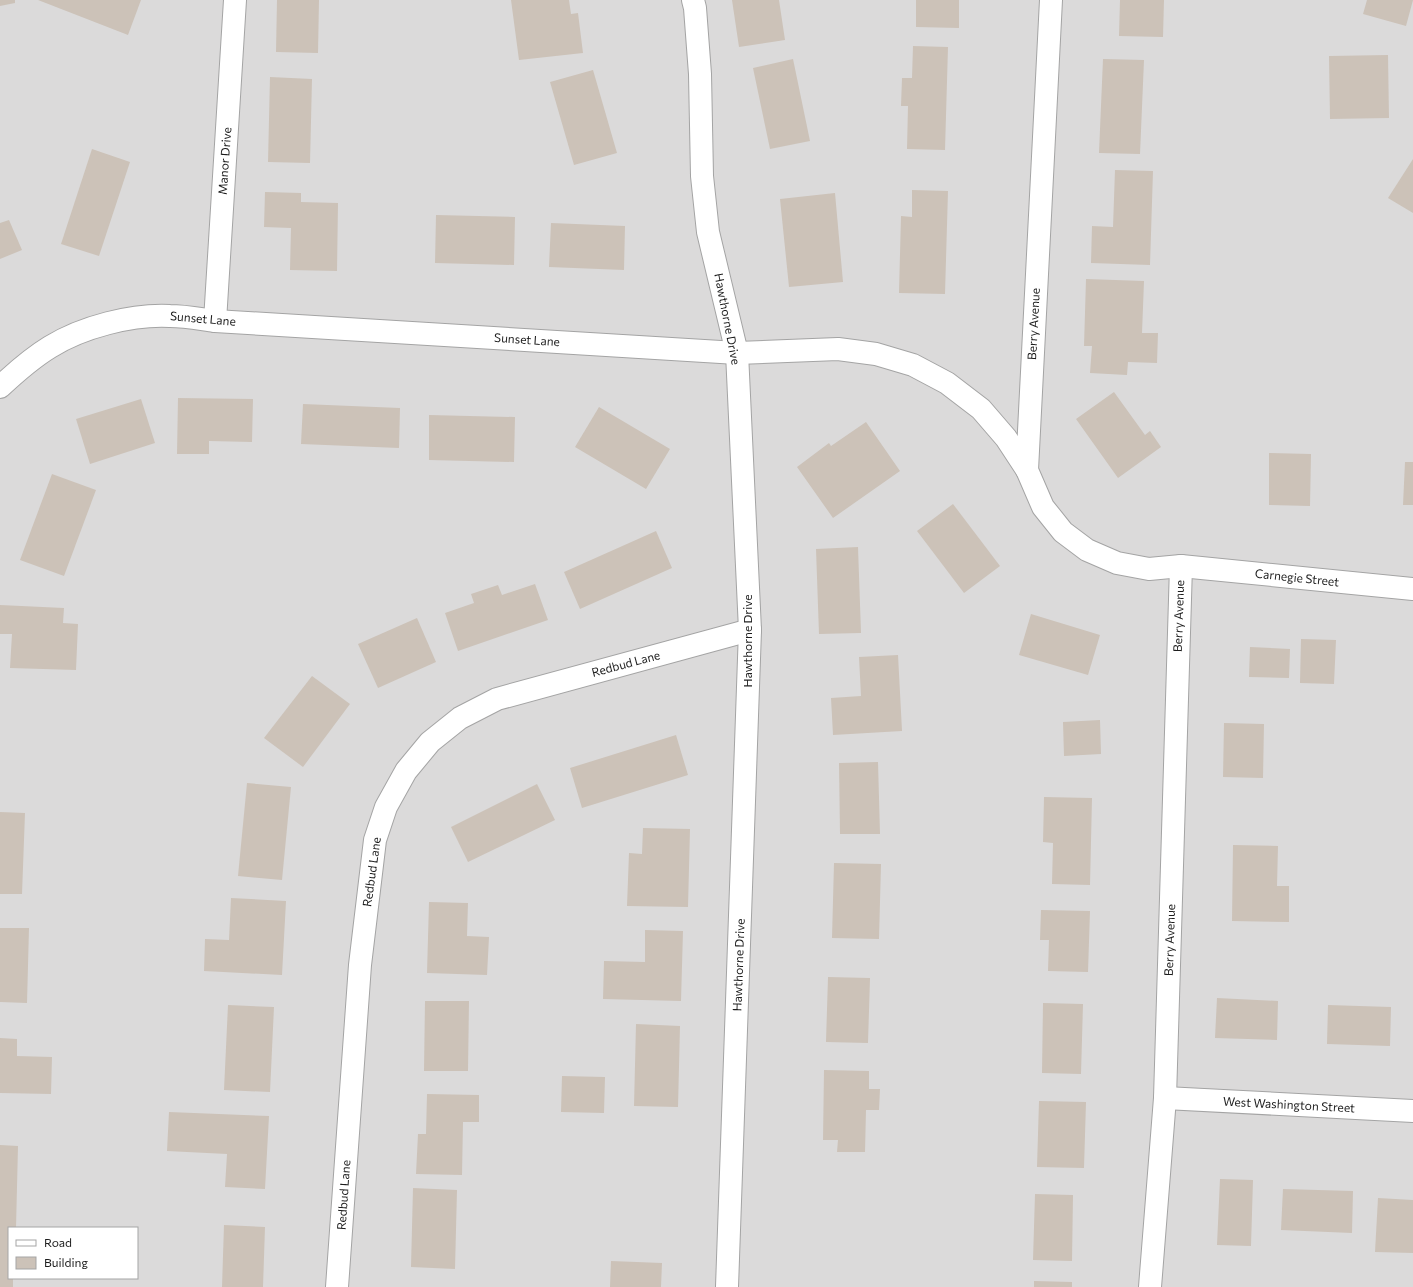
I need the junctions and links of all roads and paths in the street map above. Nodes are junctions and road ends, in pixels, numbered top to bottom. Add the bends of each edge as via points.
1 (235, 0) edge
2 (693, 0) edge
3 (1051, 0) edge
4 (215, 321) junction
5 (737, 353) junction
6 (0, 387) edge
7 (1027, 470) junction
8 (1181, 566) junction
9 (1413, 589) edge
10 (750, 630) junction
11 (1165, 1098) junction
12 (1413, 1111) edge
13 (337, 1287) edge
14 (727, 1287) edge
15 (1150, 1287) edge

1 - 4 street, Manor Drive
2 - 5 street, Hawthorne Drive via 700,74 702,176 708,224
3 - 7 street, Berry Avenue
4 - 5 street, Sunset Lane
4 - 6 street, Sunset Lane via 170,316 130,319 87,330 51,347 20,368
5 - 7 street, Sunset Lane via 838,349 876,354 913,365 947,383 981,409 1006,438
5 - 10 street, Hawthorne Drive
7 - 8 street, Berry Avenue via 1043,507 1064,532 1087,550 1117,563 1149,569
8 - 9 street, Carnegie Street
8 - 11 street, Berry Avenue
10 - 13 street, Redbud Lane via 497,699 460,718 430,742 406,771 386,807 375,840 360,965
10 - 14 street, Hawthorne Drive
11 - 12 street, West Washington Street
11 - 15 street, Berry Avenue

